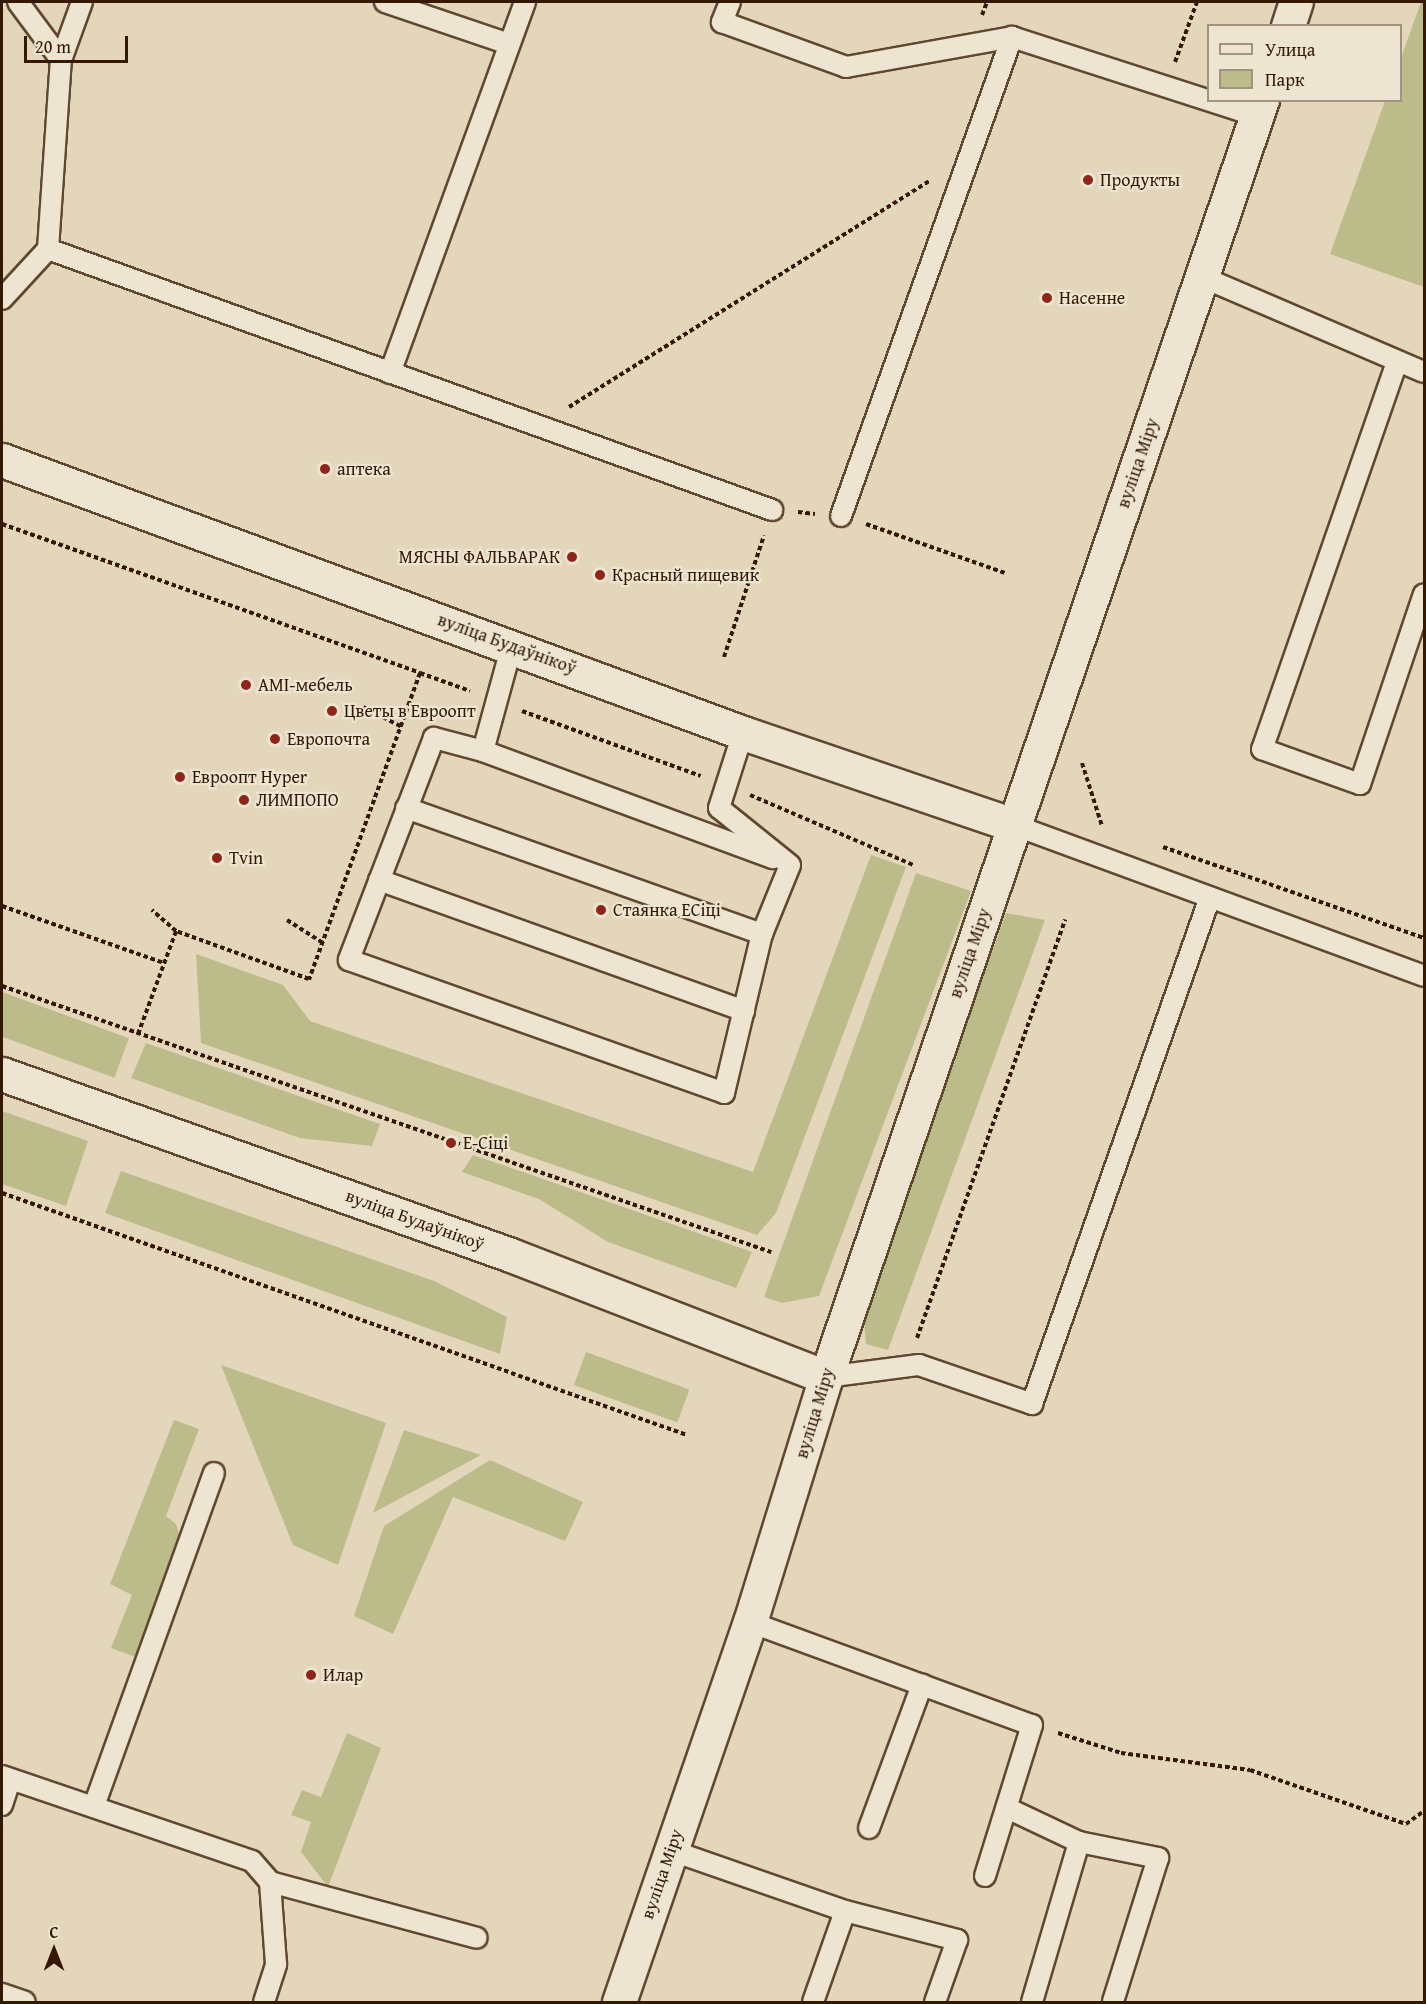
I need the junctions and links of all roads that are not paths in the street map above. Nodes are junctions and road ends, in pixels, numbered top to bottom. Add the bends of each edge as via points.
1 (18, 2) edge
2 (81, 2) edge
3 (385, 2) edge
4 (525, 2) edge
5 (730, 2) edge
6 (1296, 2) edge
7 (1289, 24) edge
8 (1012, 38) junction
9 (510, 44) junction
10 (61, 60) junction
11 (1207, 99) edge
12 (1226, 102) edge
13 (1260, 108) edge
14 (48, 249) junction
15 (1202, 277) junction
16 (2, 299) edge
17 (1397, 362) junction
18 (1425, 372) edge
19 (390, 373) junction
20 (2, 460) edge
21 (772, 510) road end
22 (841, 516) road end
23 (1425, 594) edge
24 (512, 645) junction
25 (743, 733) junction
26 (483, 751) junction
27 (406, 808) junction
28 (1014, 825) junction
29 (790, 864) junction
30 (379, 880) junction
31 (1210, 897) junction
32 (762, 934) junction
33 (1425, 976) edge
34 (744, 1011) junction
35 (2, 1074) edge
36 (826, 1377) junction
37 (214, 1473) dead end
38 (750, 1622) junction
39 (922, 1685) junction
40 (6, 1778) edge
41 (2, 1805) edge
42 (94, 1806) junction
43 (1008, 1809) junction
44 (869, 1828) dead end
45 (1079, 1842) junction
46 (670, 1850) junction
47 (985, 1876) dead end
48 (270, 1882) junction
49 (845, 1911) junction
50 (477, 1938) dead end
51 (2, 1994) edge
52 (25, 2002) edge
53 (264, 2002) edge
54 (619, 2002) edge
55 (813, 2002) edge
56 (935, 2002) edge
57 (1032, 2002) edge
58 (1113, 2002) edge

1 - 10 lane
2 - 10 lane
3 - 9 lane
4 - 9 lane
5 - 8 lane via 722,22 846,67
6 - 7 main road
8 - 11 lane via 1165,91
8 - 22 lane
9 - 19 lane
10 - 14 lane
12 - 13 lane
13 - 15 main road, вуліца Міру
14 - 16 lane
14 - 19 lane
15 - 17 lane
15 - 28 main road, вуліца Міру
17 - 18 lane
17 - 23 lane via 1262,749 1360,784
19 - 21 lane
20 - 24 main road, вуліца Будаўнікоў
24 - 25 main road, вуліца Будаўнікоў
24 - 26 lane
25 - 28 main road, вуліца Будаўнікоў
25 - 29 lane via 719,808
26 - 27 lane via 434,738
26 - 29 lane
27 - 30 lane
27 - 32 lane
28 - 31 lane
28 - 36 main road, вуліца Міру
29 - 32 lane
30 - 34 lane
30 - 34 lane via 349,960 724,1093
31 - 33 lane
31 - 36 lane via 1032,1404 920,1365
32 - 34 lane
35 - 36 main road, вуліца Будаўнікоў via 511,1255
36 - 38 main road, вуліца Міру
37 - 42 lane
38 - 39 lane
38 - 46 main road, вуліца Міру
39 - 43 lane via 1032,1725
39 - 44 lane
40 - 41 lane
40 - 42 lane
42 - 48 lane via 252,1861
43 - 45 lane
43 - 47 lane
45 - 57 lane
45 - 58 lane via 1158,1858
46 - 49 lane
46 - 54 main road, вуліца Міру
48 - 50 lane
48 - 53 lane via 276,1964
49 - 55 lane
49 - 56 lane via 957,1940
51 - 52 lane

